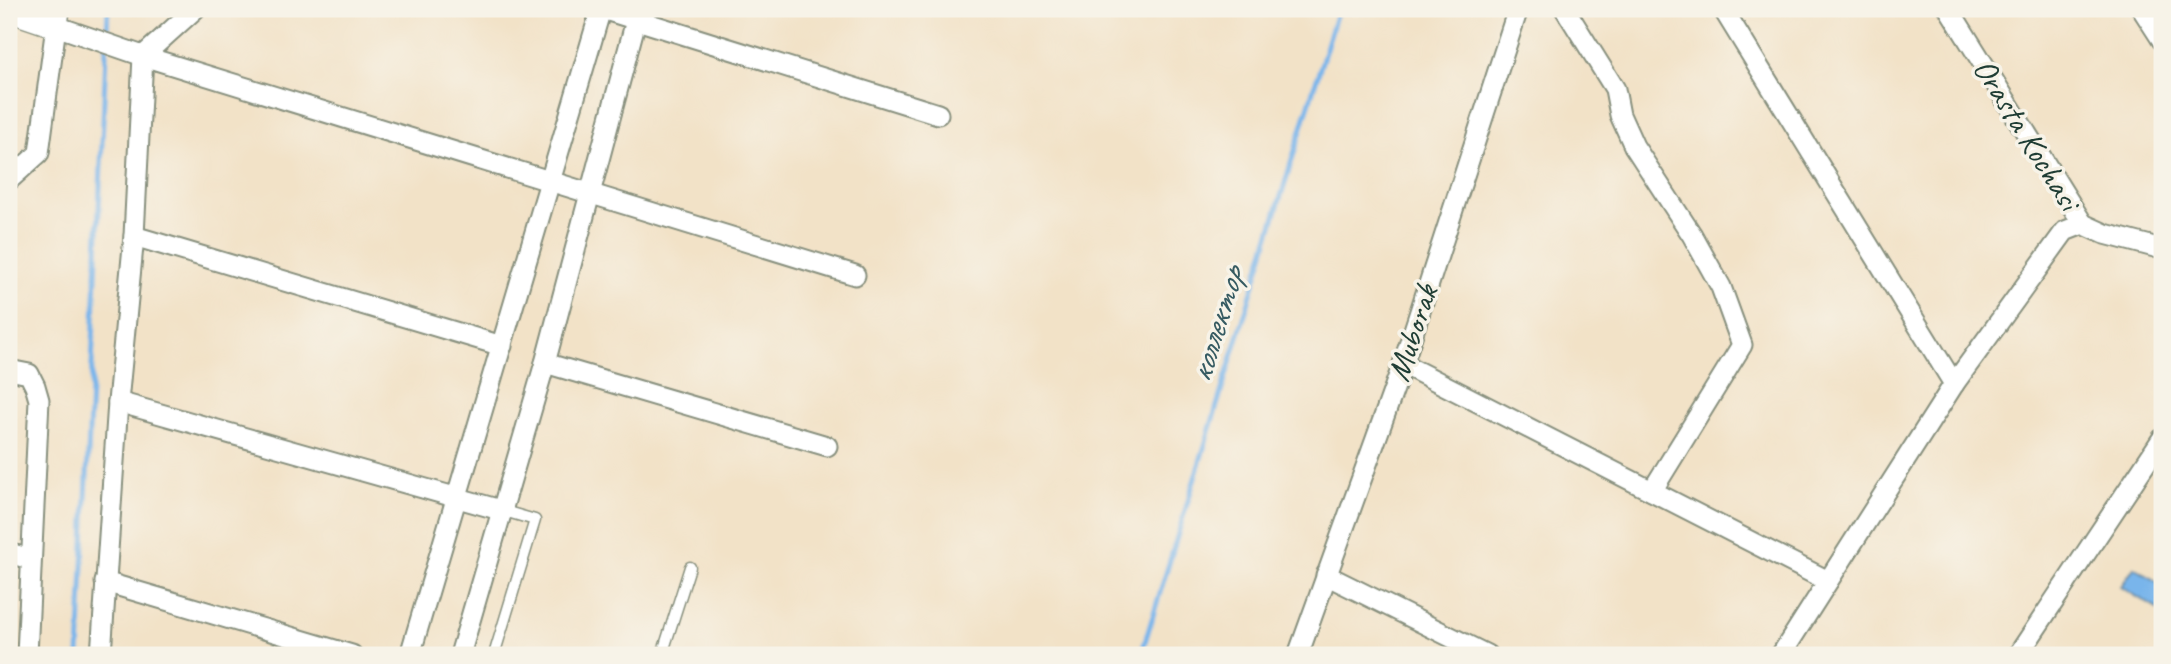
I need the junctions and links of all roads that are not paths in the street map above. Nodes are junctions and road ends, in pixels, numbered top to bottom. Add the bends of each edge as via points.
1 (195, 9) edge
2 (601, 9) edge
3 (1518, 9) edge
4 (1565, 9) edge
5 (1723, 9) edge
6 (1949, 9) edge
7 (9, 10) edge
8 (2146, 11) edge
9 (637, 15) edge
10 (57, 17) edge
11 (2162, 40) edge
12 (143, 56) junction
13 (938, 114) dead end
14 (9, 180) edge
15 (551, 180) junction
16 (589, 193) junction
17 (2083, 224) junction
18 (134, 236) junction
19 (2162, 249) edge
20 (855, 275) dead end
21 (502, 346) junction
22 (545, 363) junction
23 (1403, 364) junction
24 (9, 370) edge
25 (1954, 384) junction
26 (118, 402) junction
27 (2162, 439) edge
28 (827, 446) dead end
29 (1651, 491) junction
30 (457, 497) junction
31 (503, 511) junction
32 (9, 553) edge
33 (30, 559) junction
34 (690, 567) dead end
35 (1326, 575) junction
36 (1828, 581) junction
37 (105, 582) junction
38 (27, 655) edge
39 (101, 655) edge
40 (352, 655) edge
41 (410, 655) edge
42 (460, 655) edge
43 (494, 655) edge
44 (662, 655) edge
45 (1298, 655) edge
46 (1488, 655) edge
47 (1781, 655) edge
48 (2018, 655) edge

1 - 12 street
2 - 9 street
2 - 15 street
3 - 23 street, Muborak
4 - 29 street via 1615,89 1634,146 1721,287 1742,345
5 - 25 street
6 - 17 street, Orasta Kochasi
7 - 10 street
8 - 11 street
9 - 13 street
9 - 16 street
10 - 12 street via 98,41
10 - 14 street via 39,153
12 - 15 street
12 - 18 street
15 - 16 street
15 - 21 street
16 - 20 street
16 - 22 street
17 - 19 street
17 - 25 street via 2065,231
18 - 21 street
18 - 26 street
21 - 30 street
22 - 28 street
22 - 31 street
23 - 29 street
23 - 35 street, Muborak
24 - 33 street via 29,374 39,400
25 - 36 street
26 - 30 street
26 - 37 street
27 - 48 street
29 - 36 street
30 - 31 street
30 - 41 street
31 - 42 street
31 - 43 lane via 534,520
32 - 33 street
33 - 38 street
34 - 44 lane
35 - 45 street, Muborak
35 - 46 street
36 - 47 street
37 - 39 street
37 - 40 street

